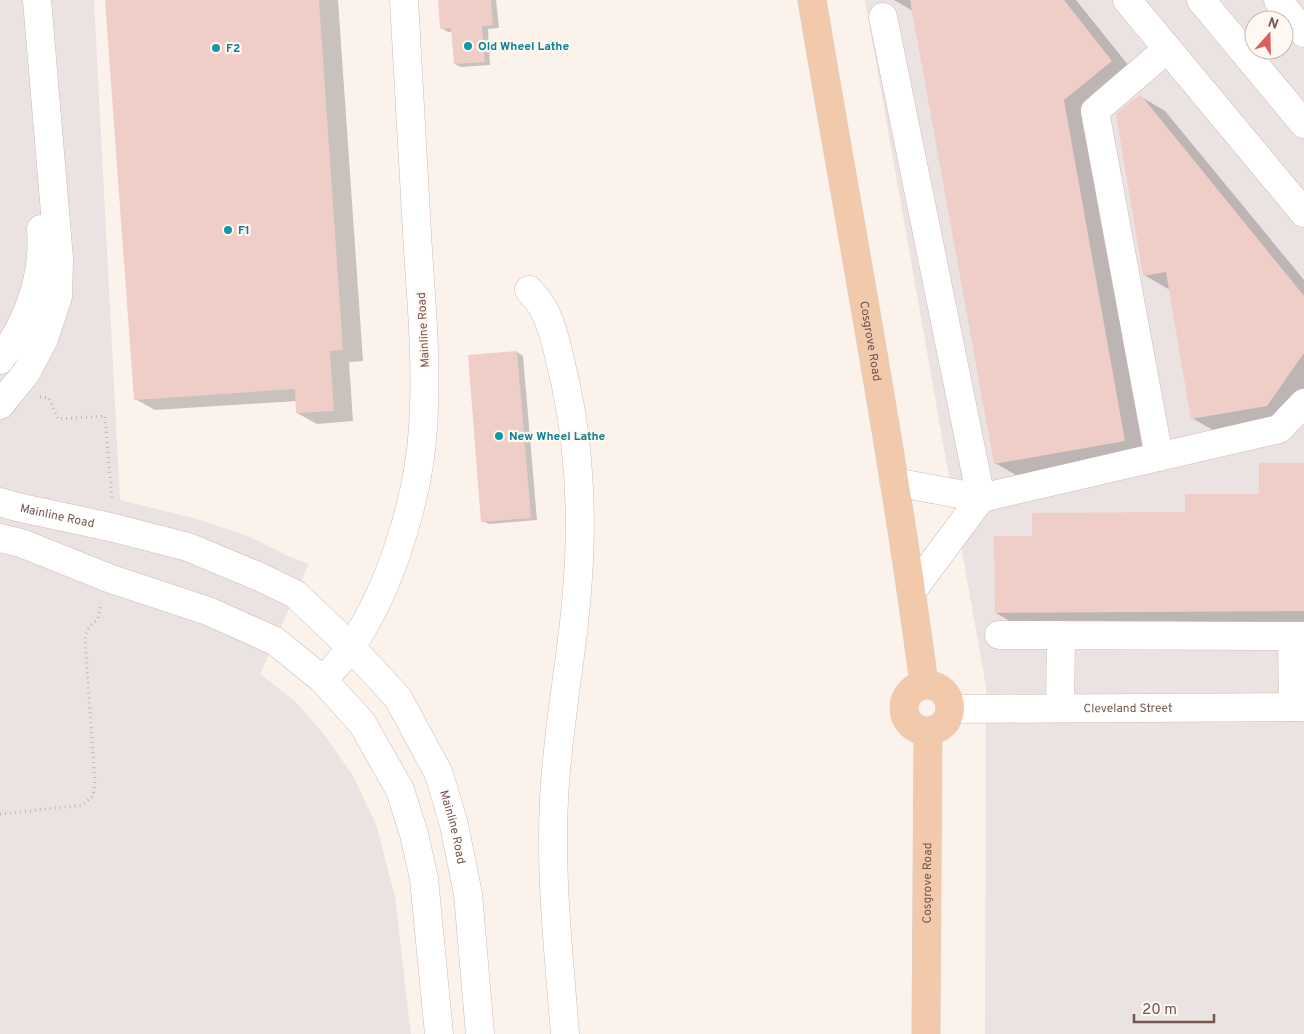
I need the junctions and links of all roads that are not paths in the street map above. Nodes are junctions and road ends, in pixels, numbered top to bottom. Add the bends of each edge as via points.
1 (22, 0) edge
2 (37, 0) edge
3 (404, 0) edge
4 (812, 0) edge
5 (1127, 0) edge
6 (1201, 0) edge
7 (1278, 0) edge
8 (883, 17) dead end
9 (1304, 33) edge
10 (1167, 49) junction
11 (1304, 124) edge
12 (1304, 213) edge
13 (529, 290) dead end
14 (0, 360) edge
15 (1304, 403) edge
16 (0, 405) edge
17 (1159, 457) junction
18 (894, 482) junction
19 (980, 498) junction
20 (0, 502) edge
21 (0, 538) edge
22 (912, 591) junction
23 (999, 635) dead end
24 (1061, 635) junction
25 (1298, 636) edge
26 (351, 647) junction
27 (323, 680) junction
28 (924, 684) junction
29 (1298, 707) edge
30 (1060, 708) junction
31 (950, 709) junction
32 (928, 731) junction
33 (439, 1034) edge
34 (480, 1034) edge
35 (565, 1034) edge
36 (926, 1034) edge

1 - 14 street via 42,240 33,300
2 - 16 street via 59,259 58,296 44,338 26,373
3 - 26 street, Mainline Road via 424,341 423,430 414,491 395,556 373,609
4 - 18 main road, Cosgrove Road
5 - 10 street
6 - 11 street
7 - 9 street
8 - 19 street
10 - 12 street
10 - 17 street via 1095,110
13 - 35 street via 542,305 550,324 561,366 569,401 579,485 577,587 558,751 553,838
15 - 17 street via 1279,429
17 - 19 street
18 - 19 street
18 - 22 main road, Cosgrove Road
19 - 22 street
20 - 26 street, Mainline Road via 188,547 295,594
21 - 27 street via 208,611 275,641
22 - 28 main road, Cosgrove Road
23 - 24 street
24 - 25 street
24 - 30 street
25 - 29 street
26 - 27 street, Mainline Road
26 - 34 street, Mainline Road via 398,698 439,774 454,825 468,894
27 - 33 street via 362,723 400,790 424,879
28 - 31 main road via 940,688 946,694
28 - 32 main road via 909,692 903,707 907,721 920,730
29 - 30 street, Cleveland Street
30 - 31 street, Cleveland Street
31 - 32 main road via 947,721 941,727
32 - 36 main road, Cosgrove Road

